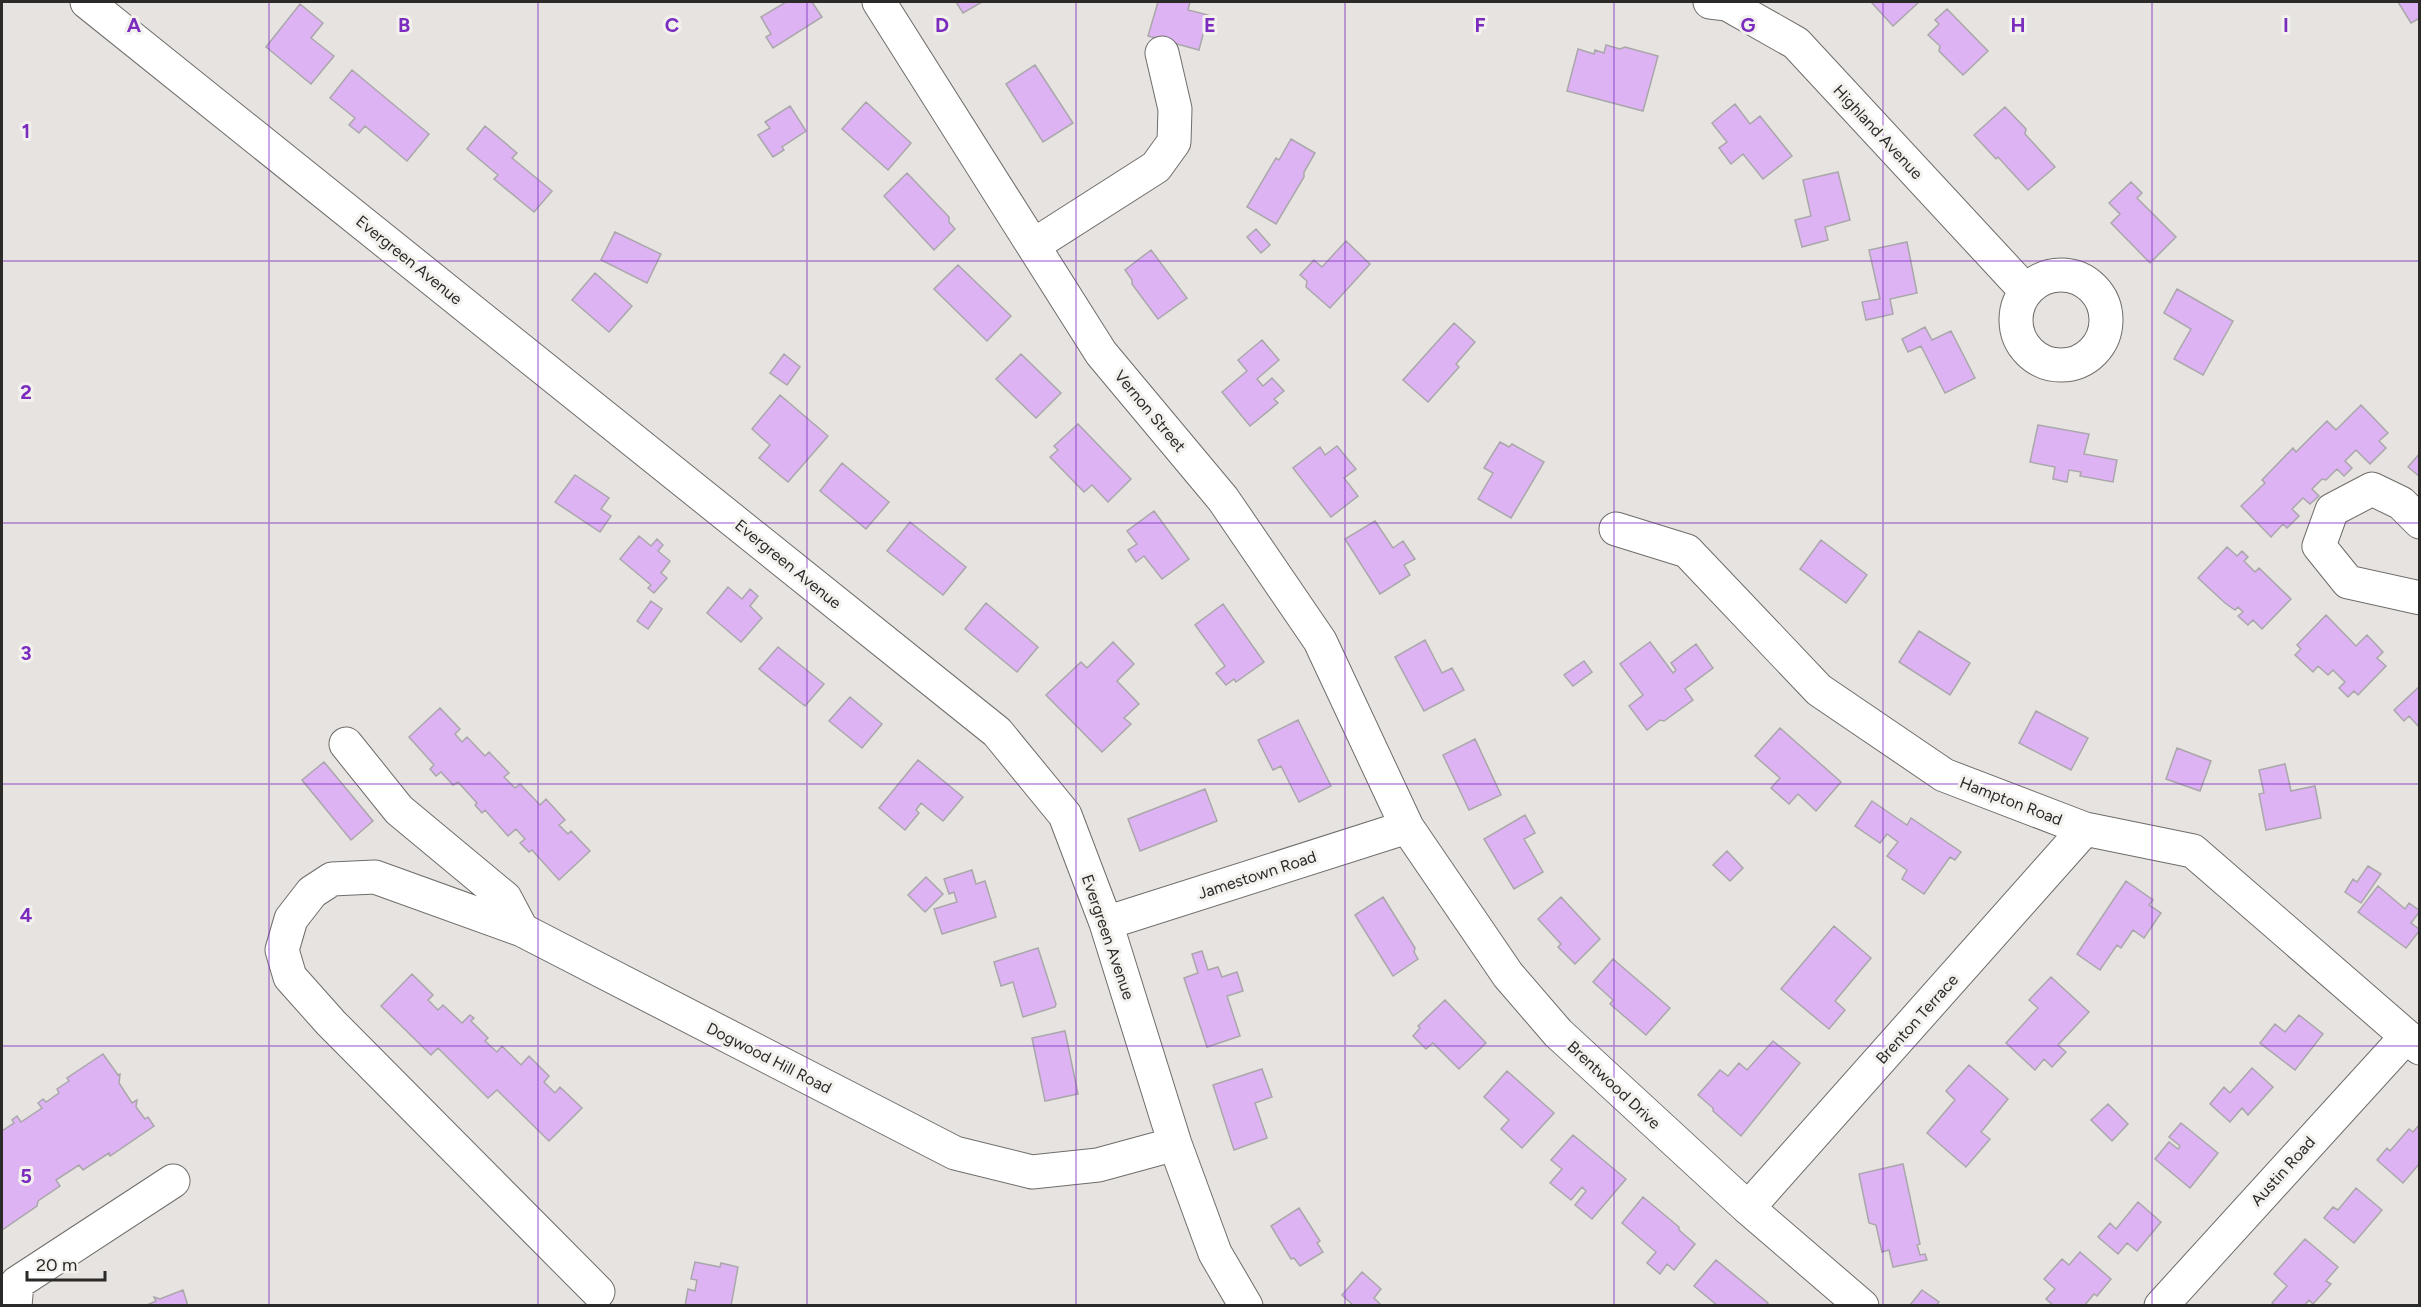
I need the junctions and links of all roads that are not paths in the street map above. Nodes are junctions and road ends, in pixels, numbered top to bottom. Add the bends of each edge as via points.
1 (87, 2) edge
2 (879, 2) edge
3 (1710, 2) edge
4 (1162, 53) dead end
5 (1034, 245) junction
6 (2026, 291) dead end
7 (2420, 522) edge
8 (1616, 529) dead end
9 (2420, 598) edge
10 (346, 744) dead end
11 (1407, 826) junction
12 (2085, 829) junction
13 (1106, 923) junction
14 (522, 930) junction
15 (2413, 1043) edge
16 (1175, 1144) junction
17 (172, 1181) dead end
18 (1749, 1208) junction
19 (598, 1292) dead end
20 (15, 1305) edge
21 (1246, 1305) edge
22 (1862, 1305) edge
23 (2161, 1305) edge

1 - 13 street, Evergreen Avenue via 997,732 1065,815
2 - 5 street, Vernon Street
3 - 6 street, Highland Avenue via 1727,4 1796,43
4 - 5 street via 1175,109 1174,142 1156,167
5 - 11 street, Vernon Street via 1101,353 1223,499 1320,641
7 - 9 street via 2401,503 2372,489 2332,510 2319,546 2348,582
8 - 12 street, Hampton Road via 1687,551 1819,690 1944,775
10 - 14 street via 399,810 506,898
11 - 13 street, Jamestown Road
11 - 18 street, Brentwood Drive via 1508,975 1558,1033
12 - 15 street, Hampton Road via 2193,851
12 - 18 street, Brenton Terrace
13 - 16 street, Evergreen Avenue
14 - 16 street, Dogwood Hill Road via 955,1153 1032,1172 1098,1165
14 - 19 street, Dogwood Hill Road via 375,877 332,879 312,892 291,919 282,950 290,977 331,1023
15 - 23 street, Austin Road
16 - 21 street, Evergreen Avenue via 1215,1253
17 - 20 street via 17,1283
18 - 22 street, Brentwood Drive

